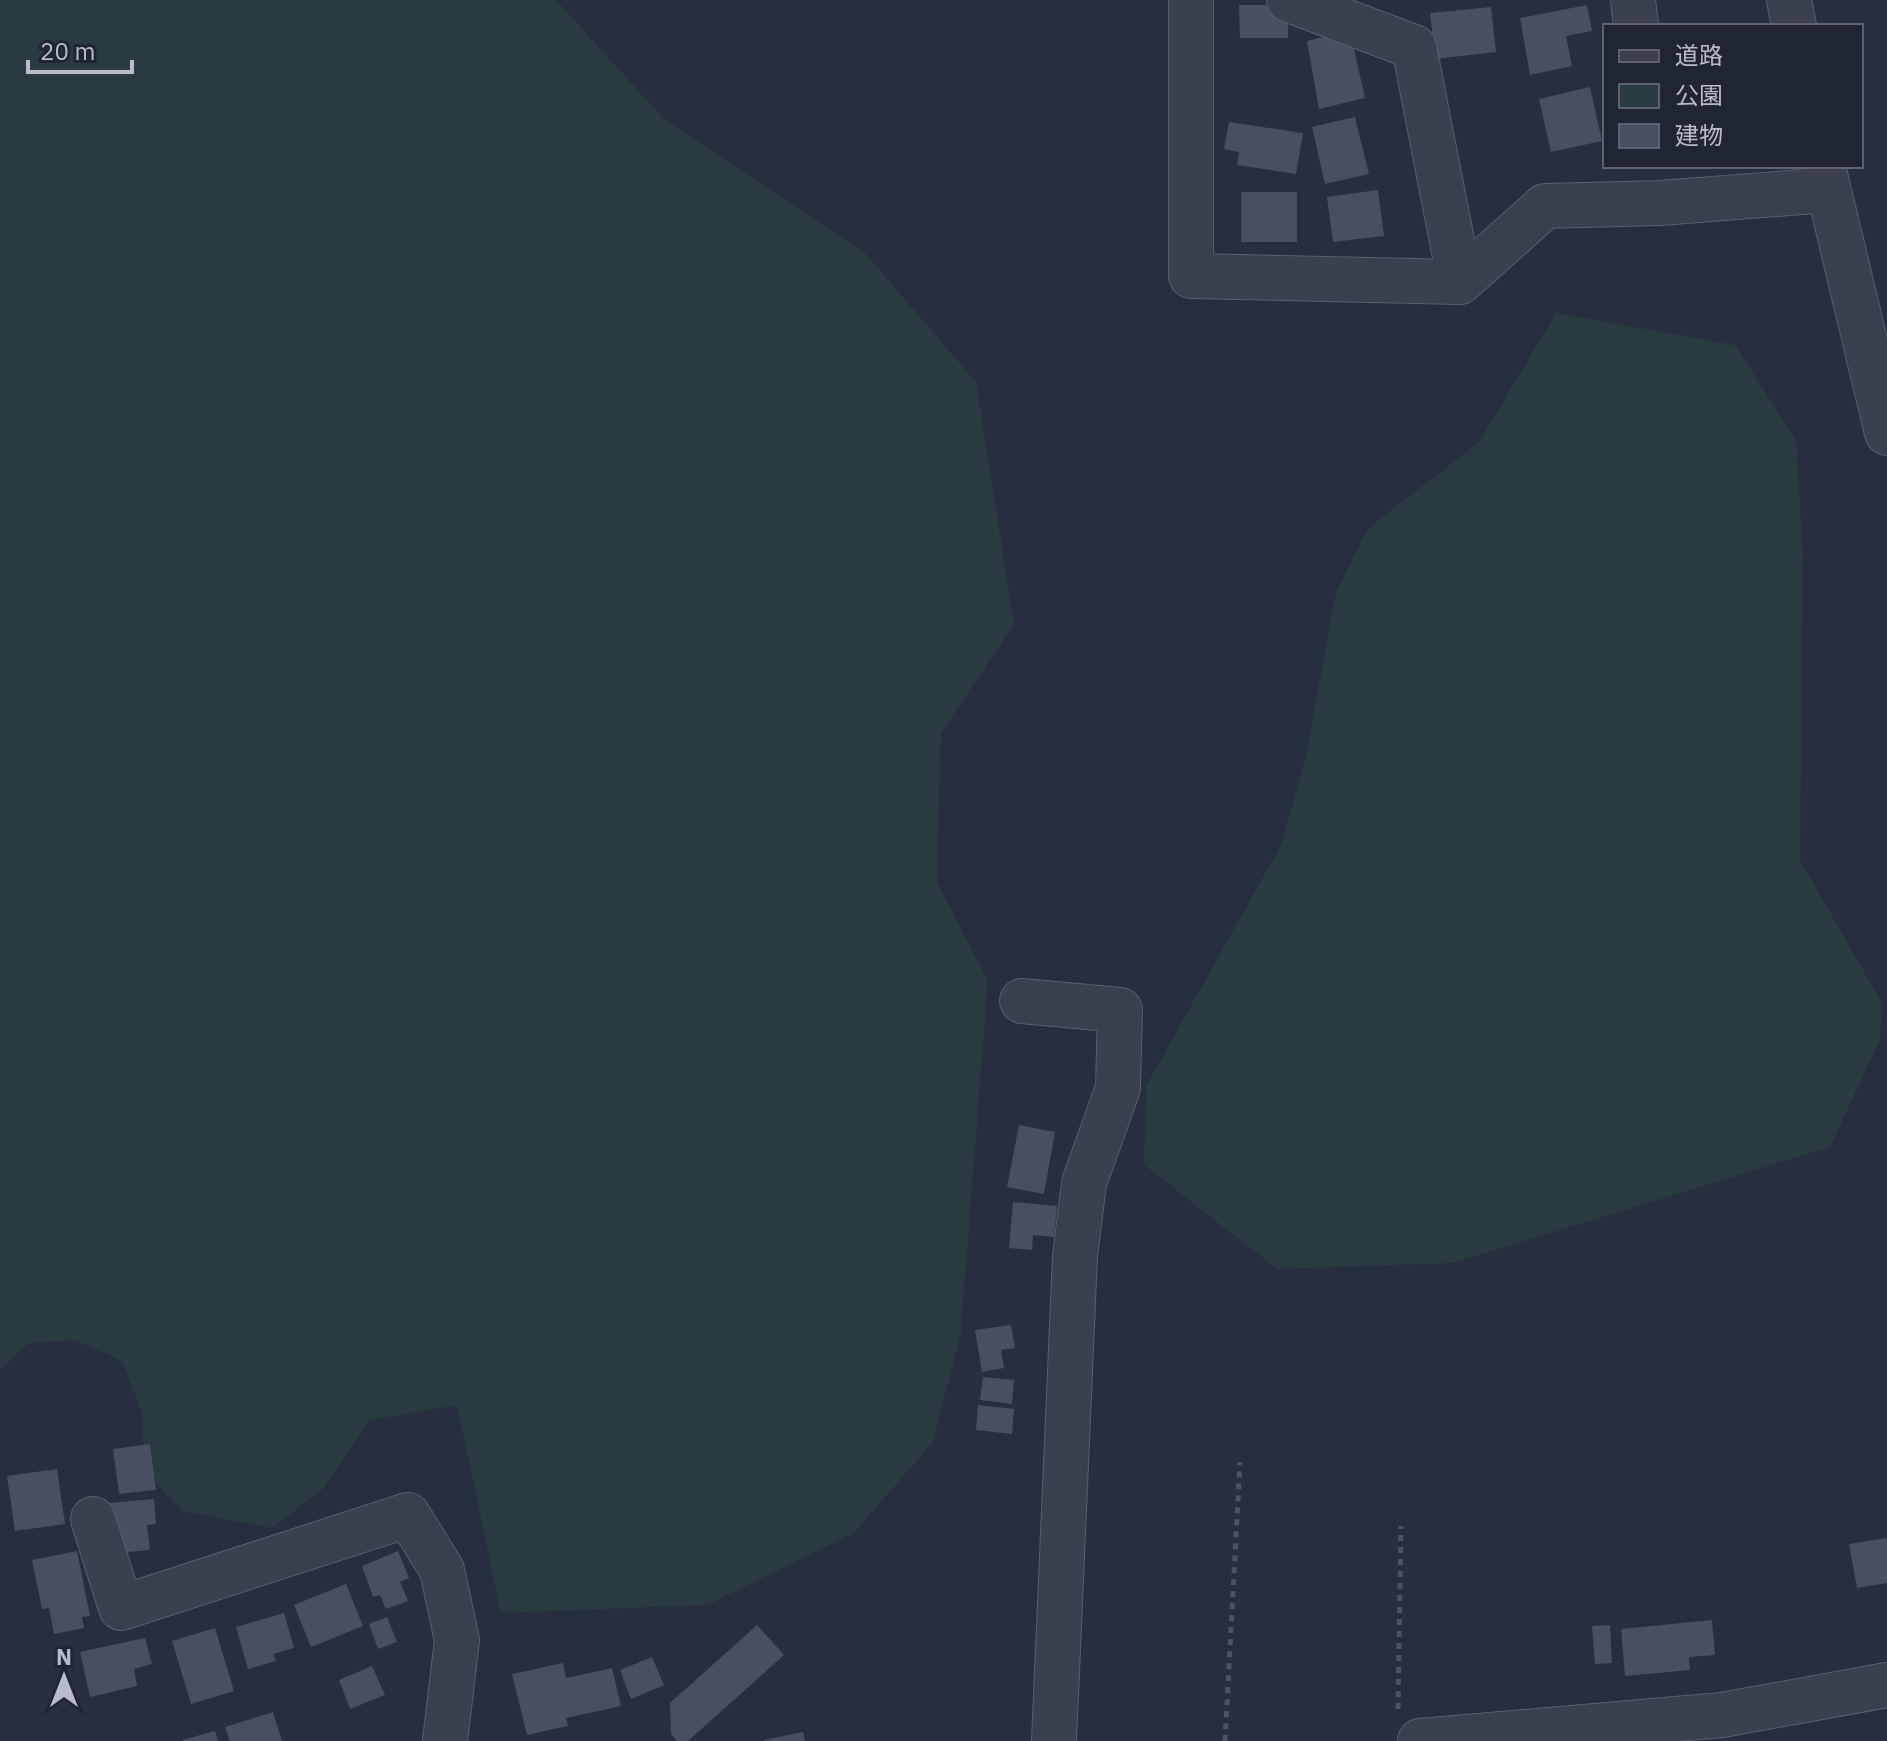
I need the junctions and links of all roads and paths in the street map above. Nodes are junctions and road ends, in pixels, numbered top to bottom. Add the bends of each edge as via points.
1 (1191, 0) edge
2 (1289, 0) edge
3 (1633, 0) edge
4 (1789, 0) edge
5 (1636, 24) edge
6 (1794, 24) edge
7 (1826, 178) edge
8 (1658, 184) edge
9 (1460, 282) junction
10 (1887, 433) edge
11 (1022, 1001) dead end
12 (1240, 1462) dead end
13 (93, 1519) dead end
14 (1401, 1526) dead end
15 (1887, 1685) edge
16 (1409, 1727) edge
17 (445, 1741) edge
18 (1054, 1741) edge
19 (1225, 1741) edge

1 - 9 street via 1191,276
2 - 9 street via 1414,47
3 - 5 street
4 - 6 street
7 - 8 street
7 - 10 street
8 - 9 street via 1545,206
11 - 18 street via 1120,1010 1118,1088 1084,1183 1075,1256
12 - 19 path
13 - 17 street via 121,1608 408,1515 442,1570 457,1640
14 - 16 path
15 - 16 street via 1722,1715

